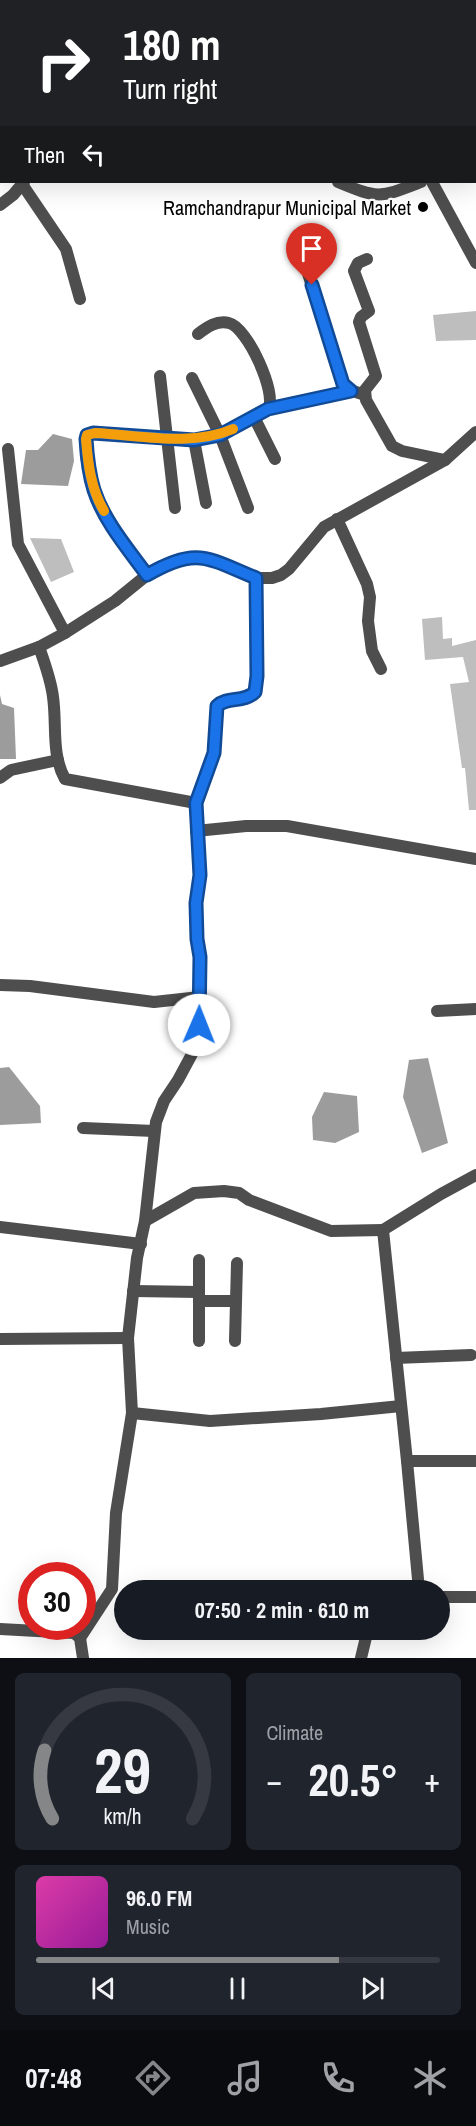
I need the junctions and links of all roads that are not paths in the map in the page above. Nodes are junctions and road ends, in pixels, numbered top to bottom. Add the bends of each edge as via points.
1 (23, 183) edge
2 (340, 183) edge
3 (418, 183) edge
4 (433, 183) edge
5 (0, 205) edge
6 (299, 246) dead end
7 (367, 259) dead end
8 (476, 263) edge
9 (80, 299) dead end
10 (198, 334) dead end
11 (160, 376) dead end
12 (192, 378) dead end
13 (351, 391) junction
14 (365, 395) junction
15 (268, 409) junction
16 (254, 417) junction
17 (476, 432) edge
18 (220, 435) junction
19 (168, 438) junction
20 (194, 440) junction
21 (8, 449) dead end
22 (275, 459) dead end
23 (445, 460) junction
24 (206, 503) dead end
25 (175, 508) dead end
26 (248, 508) dead end
27 (337, 519) junction
28 (147, 575) junction
29 (256, 578) junction
30 (65, 633) junction
31 (39, 648) junction
32 (0, 661) edge
33 (381, 669) dead end
34 (58, 760) junction
35 (0, 778) edge
36 (196, 803) junction
37 (196, 831) junction
38 (476, 859) edge
39 (0, 985) edge
40 (200, 997) junction
41 (476, 1009) edge
42 (437, 1011) dead end
43 (83, 1128) dead end
44 (154, 1131) junction
45 (476, 1175) edge
46 (145, 1221) junction
47 (0, 1227) edge
48 (383, 1230) junction
49 (141, 1244) junction
50 (199, 1260) dead end
51 (237, 1263) dead end
52 (133, 1292) junction
53 (199, 1296) junction
54 (236, 1301) junction
55 (128, 1338) junction
56 (0, 1339) edge
57 (199, 1341) dead end
58 (235, 1341) dead end
59 (471, 1355) dead end
60 (396, 1358) junction
61 (401, 1406) junction
62 (132, 1413) junction
63 (407, 1461) junction
64 (476, 1461) edge
65 (418, 1580) edge
66 (450, 1597) edge
67 (476, 1597) edge
68 (96, 1613) edge
69 (0, 1629) edge
70 (18, 1630) edge
71 (80, 1640) edge
72 (365, 1640) edge
73 (83, 1658) edge
74 (361, 1658) edge

1 - 5 street
1 - 9 street via 66,249
2 - 3 street via 378,196
4 - 8 street
6 - 13 street via 343,384
7 - 14 street via 358,263 354,271 369,311 359,322 376,376
10 - 15 street via 219,322 237,327 256,357 269,390
11 - 19 street
12 - 18 street
13 - 14 street
13 - 15 street
14 - 23 street via 395,448
15 - 16 street
16 - 18 street
16 - 22 street
17 - 23 street
18 - 20 street
18 - 26 street
19 - 20 street
19 - 25 street
19 - 28 street via 93,433 86,439 97,496
20 - 24 street
21 - 30 street via 18,544
23 - 27 street
27 - 29 street via 319,532 289,569 272,578
27 - 33 street via 367,584 372,651
28 - 29 street via 181,559 197,557
28 - 30 street
29 - 36 street via 255,692 246,699 217,706 214,753
30 - 31 street
31 - 32 street
31 - 34 street via 53,697
34 - 35 street via 11,770
34 - 36 street via 66,778
36 - 37 street
37 - 38 street via 287,826
37 - 40 street
39 - 40 street via 154,1002
40 - 44 street via 199,1041 164,1101
41 - 42 street
43 - 44 street
44 - 46 street
45 - 48 street
46 - 48 street via 194,1193 224,1191 239,1193 331,1231
46 - 49 street
47 - 49 street
48 - 60 street
49 - 52 street
50 - 53 street
51 - 54 street
52 - 53 street
52 - 55 street
53 - 54 street
53 - 57 street
54 - 58 street
55 - 56 street
55 - 62 street
59 - 60 street
60 - 61 street
61 - 62 street via 210,1421
61 - 63 street
62 - 68 street via 116,1513 112,1588
63 - 64 street
63 - 65 street
66 - 67 street
69 - 70 street
71 - 73 street
72 - 74 street

